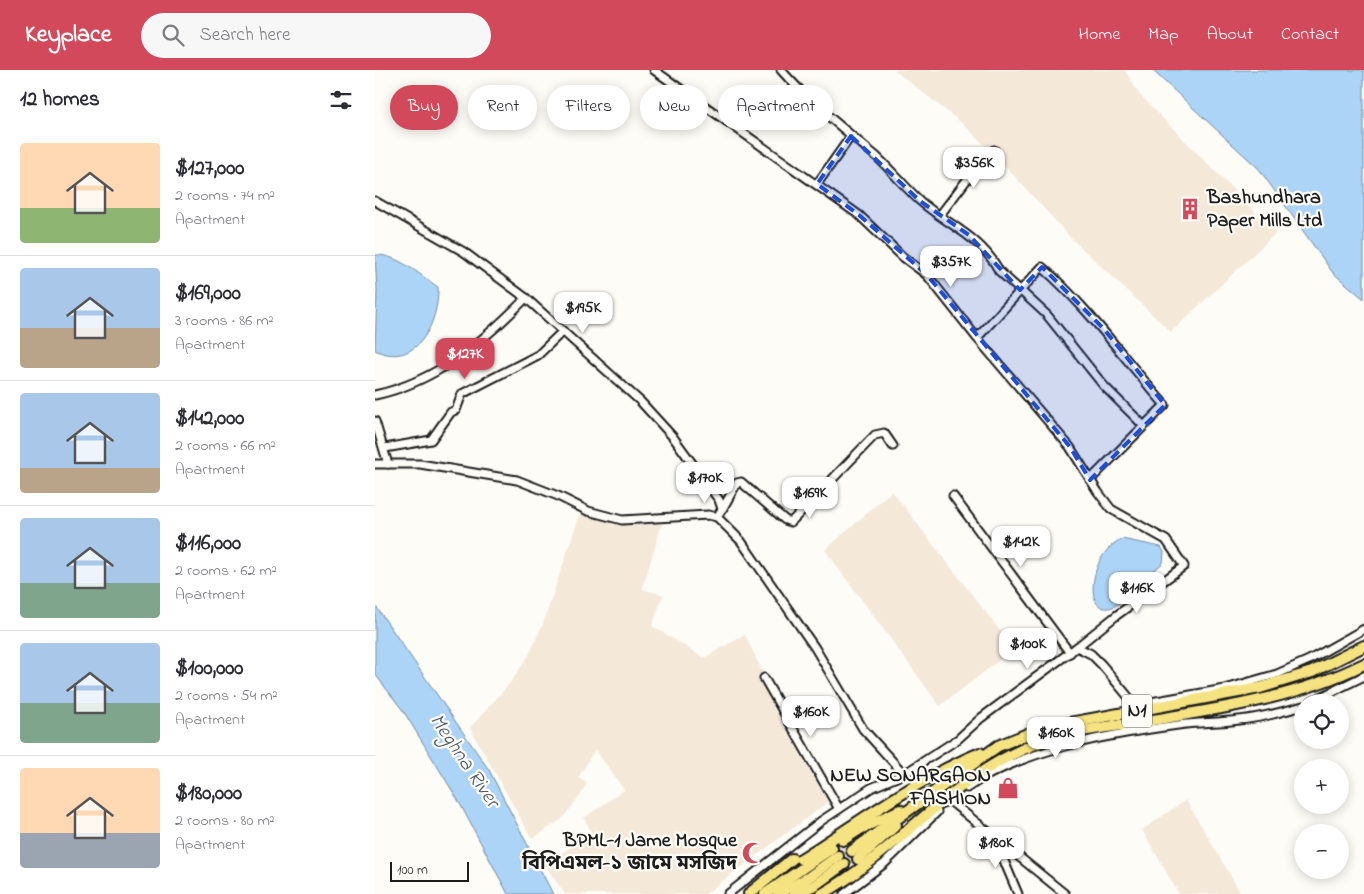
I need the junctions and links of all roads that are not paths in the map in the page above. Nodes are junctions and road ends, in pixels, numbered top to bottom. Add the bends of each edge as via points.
1 (654, 70) edge
2 (781, 70) edge
3 (851, 136) junction
4 (994, 150) dead end
5 (817, 184) junction
6 (375, 201) edge
7 (940, 215) junction
8 (1021, 290) junction
9 (526, 298) junction
10 (563, 331) junction
11 (977, 338) junction
12 (375, 395) edge
13 (375, 421) edge
14 (1144, 426) junction
15 (893, 446) dead end
16 (385, 448) junction
17 (375, 464) edge
18 (388, 464) junction
19 (1091, 480) junction
20 (953, 496) dead end
21 (722, 509) junction
22 (717, 517) junction
23 (1364, 629) edge
24 (1364, 646) edge
25 (1077, 647) junction
26 (1070, 653) junction
27 (1364, 664) edge
28 (1364, 676) edge
29 (764, 678) dead end
30 (1327, 694) edge
31 (1294, 708) edge
32 (998, 746) junction
33 (903, 774) junction
34 (921, 800) junction
35 (950, 801) junction
36 (839, 809) junction
37 (994, 837) junction
38 (838, 856) junction
39 (798, 861) junction
40 (728, 894) edge
41 (749, 894) edge
42 (753, 894) edge
43 (760, 894) edge
44 (765, 894) edge
45 (770, 894) edge
46 (779, 894) edge
47 (786, 894) edge
48 (795, 894) edge
49 (808, 894) edge
50 (822, 894) edge
51 (844, 894) edge
52 (1018, 894) edge
53 (1065, 894) edge

1 - 5 street
2 - 3 street
3 - 5 street
3 - 7 street
4 - 7 street
5 - 11 street via 859,215 927,275
6 - 9 street via 464,252
7 - 8 street via 969,235 999,271
8 - 11 street
8 - 14 street via 1047,315 1104,386
8 - 14 street via 1042,267 1104,329 1119,352 1165,405
9 - 10 street
9 - 12 street via 493,332 463,356 413,382
10 - 16 street via 537,355 463,394 456,410 451,412 431,440
10 - 21 street via 641,402 673,437 716,495
11 - 19 street via 1070,447
13 - 16 street
14 - 19 street
15 - 21 street via 884,433 875,435 791,522 741,482 735,486
16 - 18 street
17 - 18 street
18 - 22 street via 420,464 517,480 588,511 622,520
19 - 25 street via 1111,509 1166,540 1184,566
20 - 26 street
21 - 22 street
22 - 33 street via 741,541 780,596 863,729
23 - 25 street via 1277,674 1225,689 1145,702 1131,700 1091,654
24 - 32 highway, N1 via 1312,672 1260,688 1070,723
25 - 26 street
26 - 33 street via 958,738
27 - 50 highway, N1 via 1340,676 1263,700 1071,733 1038,742 971,778 886,849
28 - 30 street
29 - 36 street
31 - 35 street via 1238,720 1180,724 1049,749 990,775
32 - 34 highway, N1
32 - 38 highway, N1 via 945,768 874,810
33 - 36 street via 871,788
34 - 34 highway, N1 via 860,829 851,850
35 - 37 street
35 - 51 street via 885,863
36 - 40 street
37 - 52 street
37 - 53 street
38 - 39 highway, N1
38 - 44 highway, N1
38 - 45 highway, N1
38 - 46 highway, N1
38 - 47 highway, N1 via 812,881
38 - 48 highway, N1 via 815,885
38 - 49 highway, N1 via 818,890
39 - 41 highway, N1
39 - 42 highway, N1
39 - 43 highway, N1

